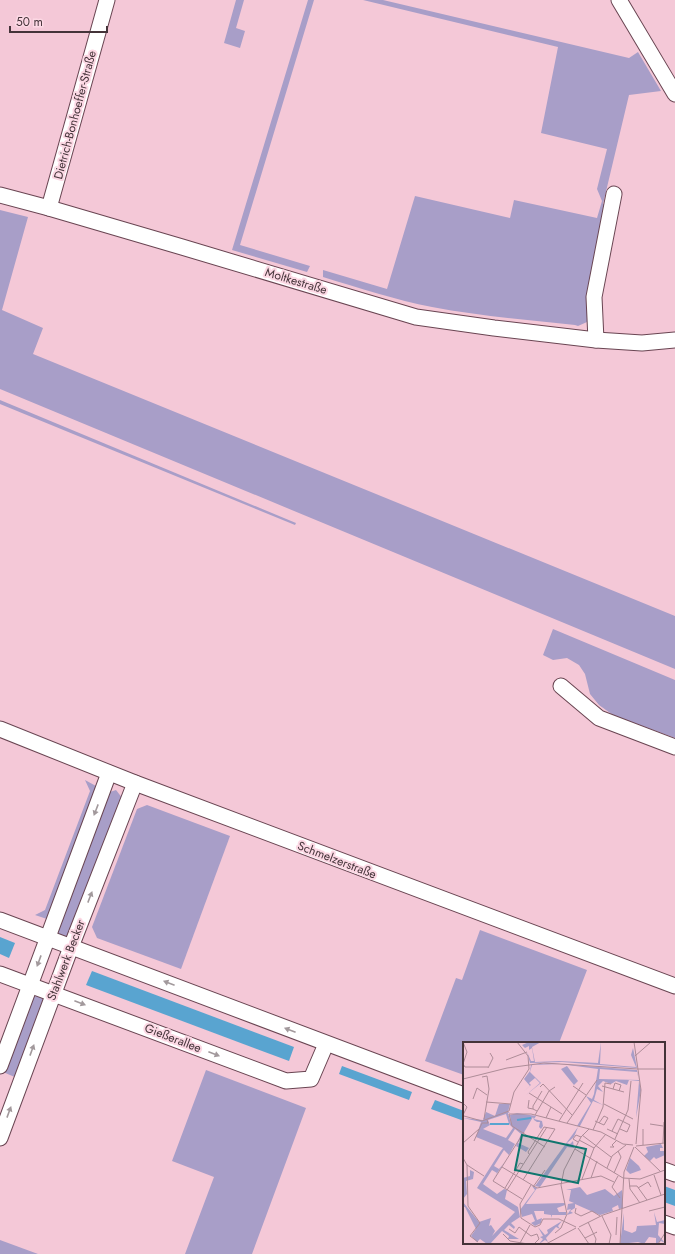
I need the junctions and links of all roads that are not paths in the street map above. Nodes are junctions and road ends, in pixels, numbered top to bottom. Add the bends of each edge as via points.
1 (107, 0) edge
2 (619, 0) edge
3 (675, 94) edge
4 (614, 194) dead end
5 (0, 195) edge
6 (49, 208) junction
7 (596, 340) junction
8 (675, 340) edge
9 (561, 686) dead end
10 (0, 730) edge
11 (675, 747) edge
12 (109, 774) junction
13 (135, 783) junction
14 (0, 920) edge
15 (47, 938) junction
16 (71, 947) junction
17 (0, 974) edge
18 (30, 985) junction
19 (675, 986) edge
20 (54, 994) junction
21 (326, 1044) junction
22 (0, 1066) edge
23 (463, 1095) edge
24 (0, 1138) edge
25 (665, 1170) edge
26 (675, 1174) edge
27 (665, 1223) edge
28 (675, 1227) edge

1 - 6 street, Dietrich-Bonhoeffer-Straße
2 - 3 street
4 - 7 street via 594,297
5 - 6 street, Moltkestraße
6 - 7 street, Moltkestraße via 416,317
7 - 8 street, Moltkestraße via 642,343
9 - 11 street via 599,718
10 - 12 street, Schmelzerstraße
12 - 13 street, Schmelzerstraße
12 -> 15 street, Stahlwerk Becker
16 -> 13 street, Stahlwerk Becker
13 - 19 street, Schmelzerstraße
14 - 15 street
15 - 16 street
15 -> 18 street, Stahlwerk Becker
16 - 20 street, Stahlwerk Becker
21 -> 16 street
17 - 18 street, Gießerallee
18 - 20 street, Gießerallee
18 - 22 street, Stahlwerk Becker
20 -> 21 street, Gießerallee via 286,1081 311,1079
24 -> 20 street, Stahlwerk Becker
21 - 23 street
25 - 26 street
27 - 28 street

